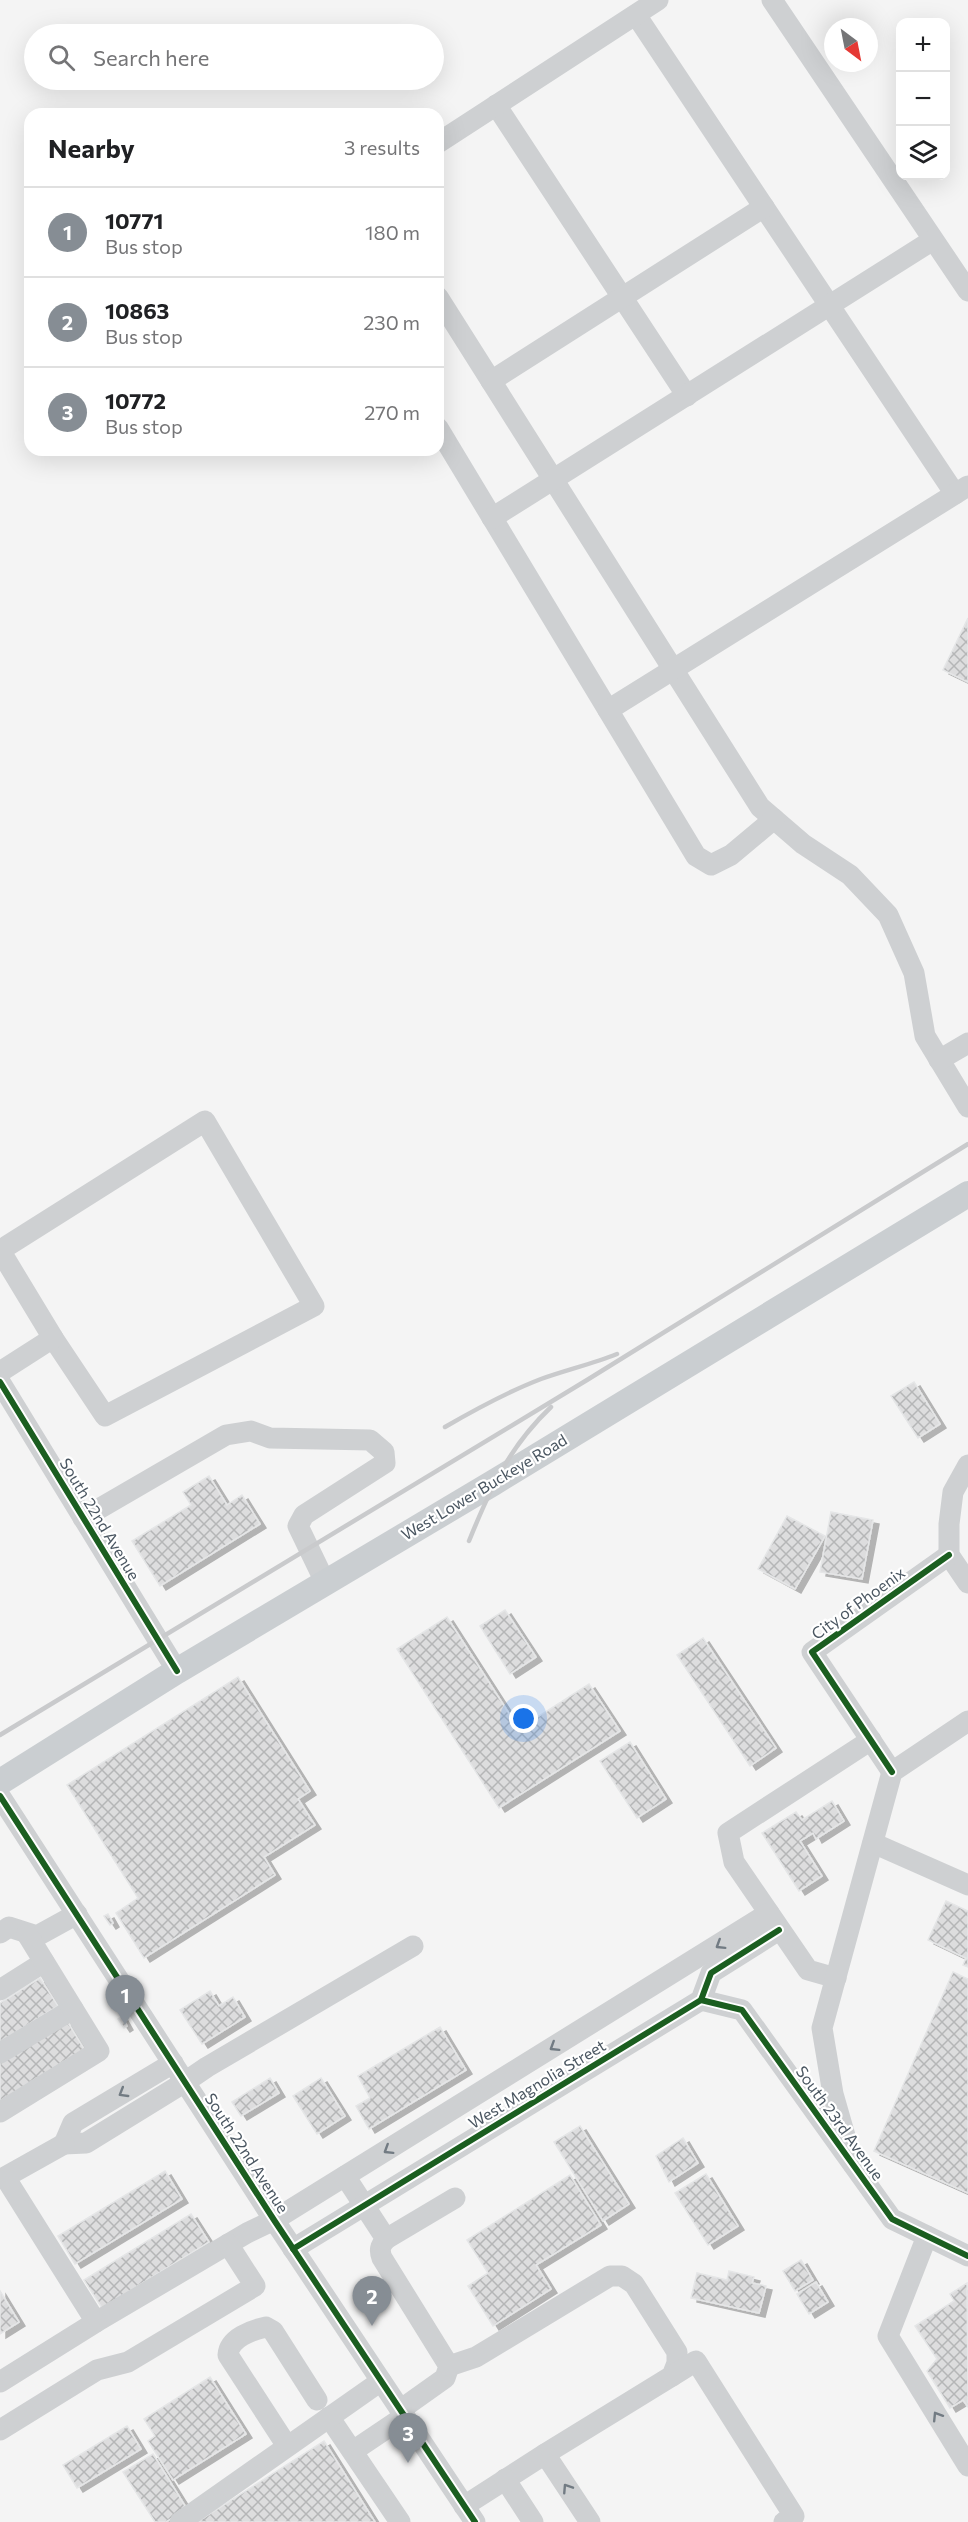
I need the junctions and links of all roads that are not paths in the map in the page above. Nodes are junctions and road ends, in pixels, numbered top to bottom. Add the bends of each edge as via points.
1 (658, 0) edge
2 (772, 0) edge
3 (636, 15) junction
4 (496, 105) junction
5 (444, 139) edge
6 (764, 207) junction
7 (933, 240) junction
8 (968, 291) edge
9 (623, 298) junction
10 (829, 306) junction
11 (444, 307) edge
12 (491, 381) junction
13 (687, 396) junction
14 (444, 438) edge
15 (555, 480) junction
16 (962, 490) edge
17 (492, 518) junction
18 (675, 668) junction
19 (608, 710) junction
20 (774, 819) junction
21 (968, 1043) edge
22 (939, 1060) junction
23 (968, 1107) edge
24 (968, 1194) edge
25 (53, 1338) junction
26 (0, 1372) edge
27 (0, 1382) edge
28 (968, 1465) edge
29 (83, 1518) junction
30 (949, 1555) junction
31 (325, 1582) junction
32 (968, 1582) edge
33 (177, 1671) junction
34 (968, 1721) edge
35 (871, 1740) junction
36 (892, 1772) junction
37 (0, 1782) edge
38 (0, 1796) edge
39 (873, 1843) junction
40 (968, 1885) edge
41 (77, 1914) junction
42 (774, 1922) junction
43 (9, 1927) edge
44 (413, 1946) dead end
45 (44, 1962) junction
46 (836, 1978) junction
47 (0, 1990) edge
48 (700, 2000) junction
49 (73, 2009) junction
50 (0, 2053) edge
51 (173, 2063) junction
52 (185, 2082) junction
53 (0, 2112) edge
54 (64, 2144) junction
55 (853, 2164) junction
56 (2, 2175) edge
57 (345, 2176) junction
58 (455, 2198) dead end
59 (364, 2206) junction
60 (274, 2220) junction
61 (927, 2236) junction
62 (386, 2239) junction
63 (228, 2244) junction
64 (293, 2249) junction
65 (968, 2256) edge
66 (96, 2322) junction
67 (449, 2366) junction
68 (672, 2376) junction
69 (381, 2381) junction
70 (0, 2382) edge
71 (323, 2409) junction
72 (402, 2413) junction
73 (0, 2430) edge
74 (287, 2446) junction
75 (353, 2451) junction
76 (544, 2454) junction
77 (968, 2466) edge
78 (505, 2479) junction
79 (469, 2514) edge
80 (180, 2522) edge
81 (400, 2522) edge
82 (533, 2522) edge
83 (590, 2522) edge
84 (784, 2522) edge

1 - 3 street
2 - 7 street
3 - 4 street
3 - 6 street
4 - 5 street
4 - 9 street
6 - 9 street
6 - 10 street
7 - 8 street
7 - 10 street
9 - 12 street
9 - 13 street
10 - 13 street
10 - 16 street
11 - 12 street
12 - 15 street
13 - 15 street
14 - 17 street
15 - 17 street
15 - 18 street
16 - 18 street
17 - 19 street
18 - 19 street
18 - 20 street via 760,807
19 - 20 street via 696,856 711,865 731,855
20 - 22 street via 850,875 888,915 914,973 924,1036
21 - 22 street
22 - 23 street
24 - 31 main road, West Lower Buckeye Road
25 - 25 street via 2,1256 2,1249 206,1121 313,1307 106,1416
25 - 26 street
27 - 29 street, South 22nd Avenue
28 - 30 street via 953,1492
29 - 31 street via 226,1435 251,1431 270,1438 370,1440 384,1452 385,1463 304,1515 298,1527
29 - 33 street, South 22nd Avenue
30 - 32 street
30 - 35 street, City of Phoenix via 812,1653
31 - 33 main road, West Lower Buckeye Road
33 - 37 main road, West Lower Buckeye Road
34 - 36 street
35 - 36 street, City of Phoenix
35 - 42 street via 728,1833 734,1862
36 - 39 street
38 - 41 street, South 22nd Avenue
39 - 40 street
39 - 46 street
41 - 43 street via 43,1935
41 - 51 street, South 22nd Avenue
42 - 46 street via 808,1970
42 - 48 street via 711,1972
42 -> 57 street, West Magnolia Street
43 - 45 street
44 - 52 street
45 - 47 street
45 - 49 street
46 - 55 street via 822,2028 833,2094
48 - 55 street, South 23rd Avenue via 742,2010
48 - 59 street, West Magnolia Street
49 - 50 street
49 - 53 street via 99,2051
51 - 52 street, South 22nd Avenue
51 -> 54 street via 73,2123
52 - 54 street via 86,2142
52 - 60 street, South 22nd Avenue
54 - 56 street
55 - 61 street, South 23rd Avenue via 892,2219
56 - 66 street
57 - 59 street
57 - 60 street, West Magnolia Street
58 - 62 street
59 - 62 street
59 - 64 street, West Magnolia Street
60 - 63 street, West Magnolia Street
60 - 64 street, South 22nd Avenue
61 - 65 street, South 23rd Avenue
77 -> 61 street via 888,2336
62 - 67 street via 379,2252
63 - 66 street, West Magnolia Street
63 - 73 street via 255,2286 128,2362 97,2370
64 - 69 street, South 22nd Avenue
66 - 70 street, West Magnolia Street
67 - 68 street via 476,2357 610,2276 622,2276 634,2284 677,2352
67 - 72 street via 445,2378
68 - 76 street
68 - 84 street via 696,2361 794,2516
69 - 71 street
69 - 72 street, South 22nd Avenue
71 - 74 street
71 - 74 street via 273,2331 266,2327 256,2329 228,2347 228,2355
71 - 75 street
72 - 75 street
72 - 79 street, South 22nd Avenue
74 - 80 street
75 - 81 street
76 - 78 street
83 -> 76 street
78 - 79 street
78 - 82 street

